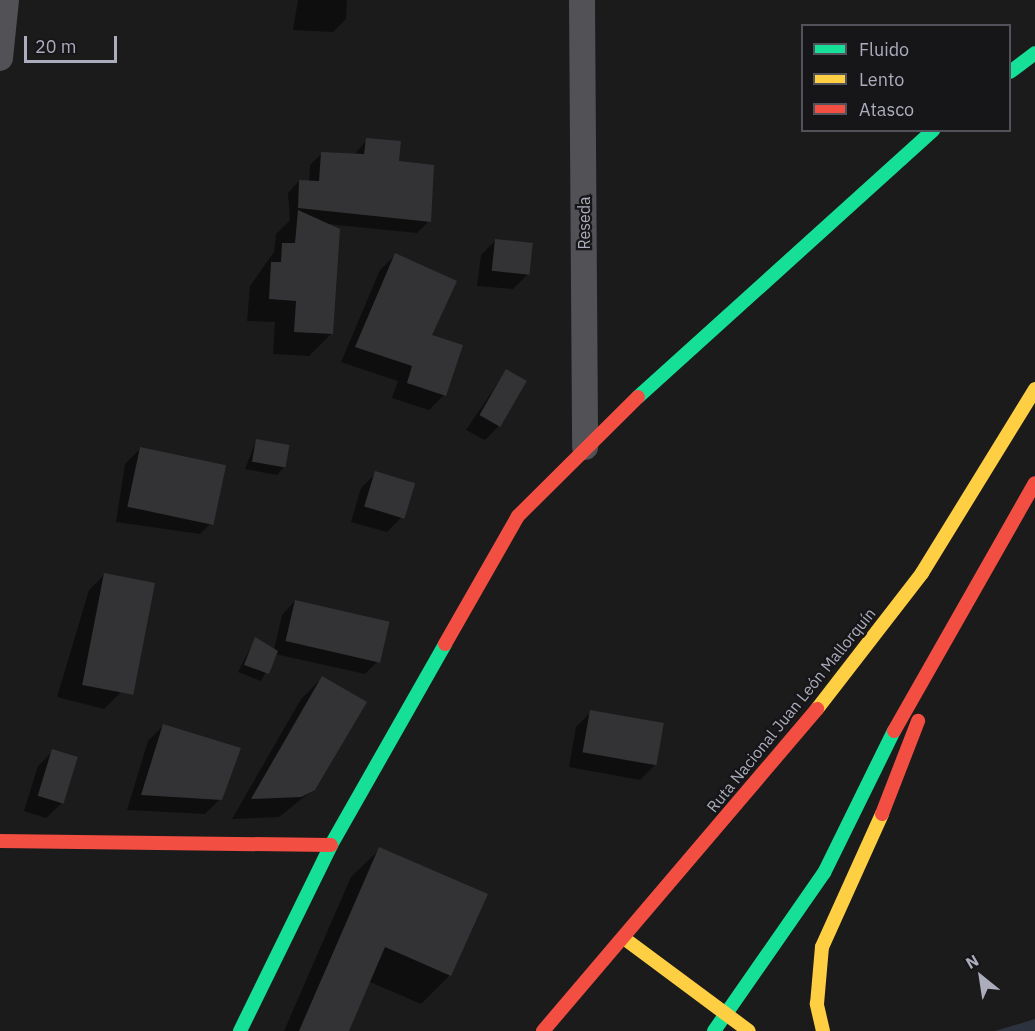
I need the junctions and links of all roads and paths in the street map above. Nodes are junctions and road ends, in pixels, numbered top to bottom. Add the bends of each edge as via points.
1 (6, 0) edge
2 (582, 0) edge
3 (1035, 53) edge
4 (0, 58) edge
5 (1011, 71) edge
6 (931, 132) edge
7 (1035, 388) edge
8 (585, 447) junction
9 (1035, 483) edge
10 (942, 647) junction
11 (0, 841) edge
12 (332, 845) junction
13 (626, 939) junction
14 (728, 1016) junction
15 (240, 1031) edge
16 (543, 1031) edge
17 (714, 1031) edge
18 (749, 1031) edge
19 (823, 1031) edge

1 - 4 street
2 - 8 street, Reseda
3 - 5 main road
6 - 8 main road
7 - 13 main road, Ruta Nacional Juan León Mallorquín via 922,573
8 - 12 main road via 518,516
9 - 10 main road
10 - 14 main road via 824,873
10 - 19 main road via 902,770 822,947 817,1004
11 - 12 main road
12 - 15 main road
13 - 14 main road
13 - 16 main road, Ruta Nacional Juan León Mallorquín
14 - 17 main road
14 - 18 main road

